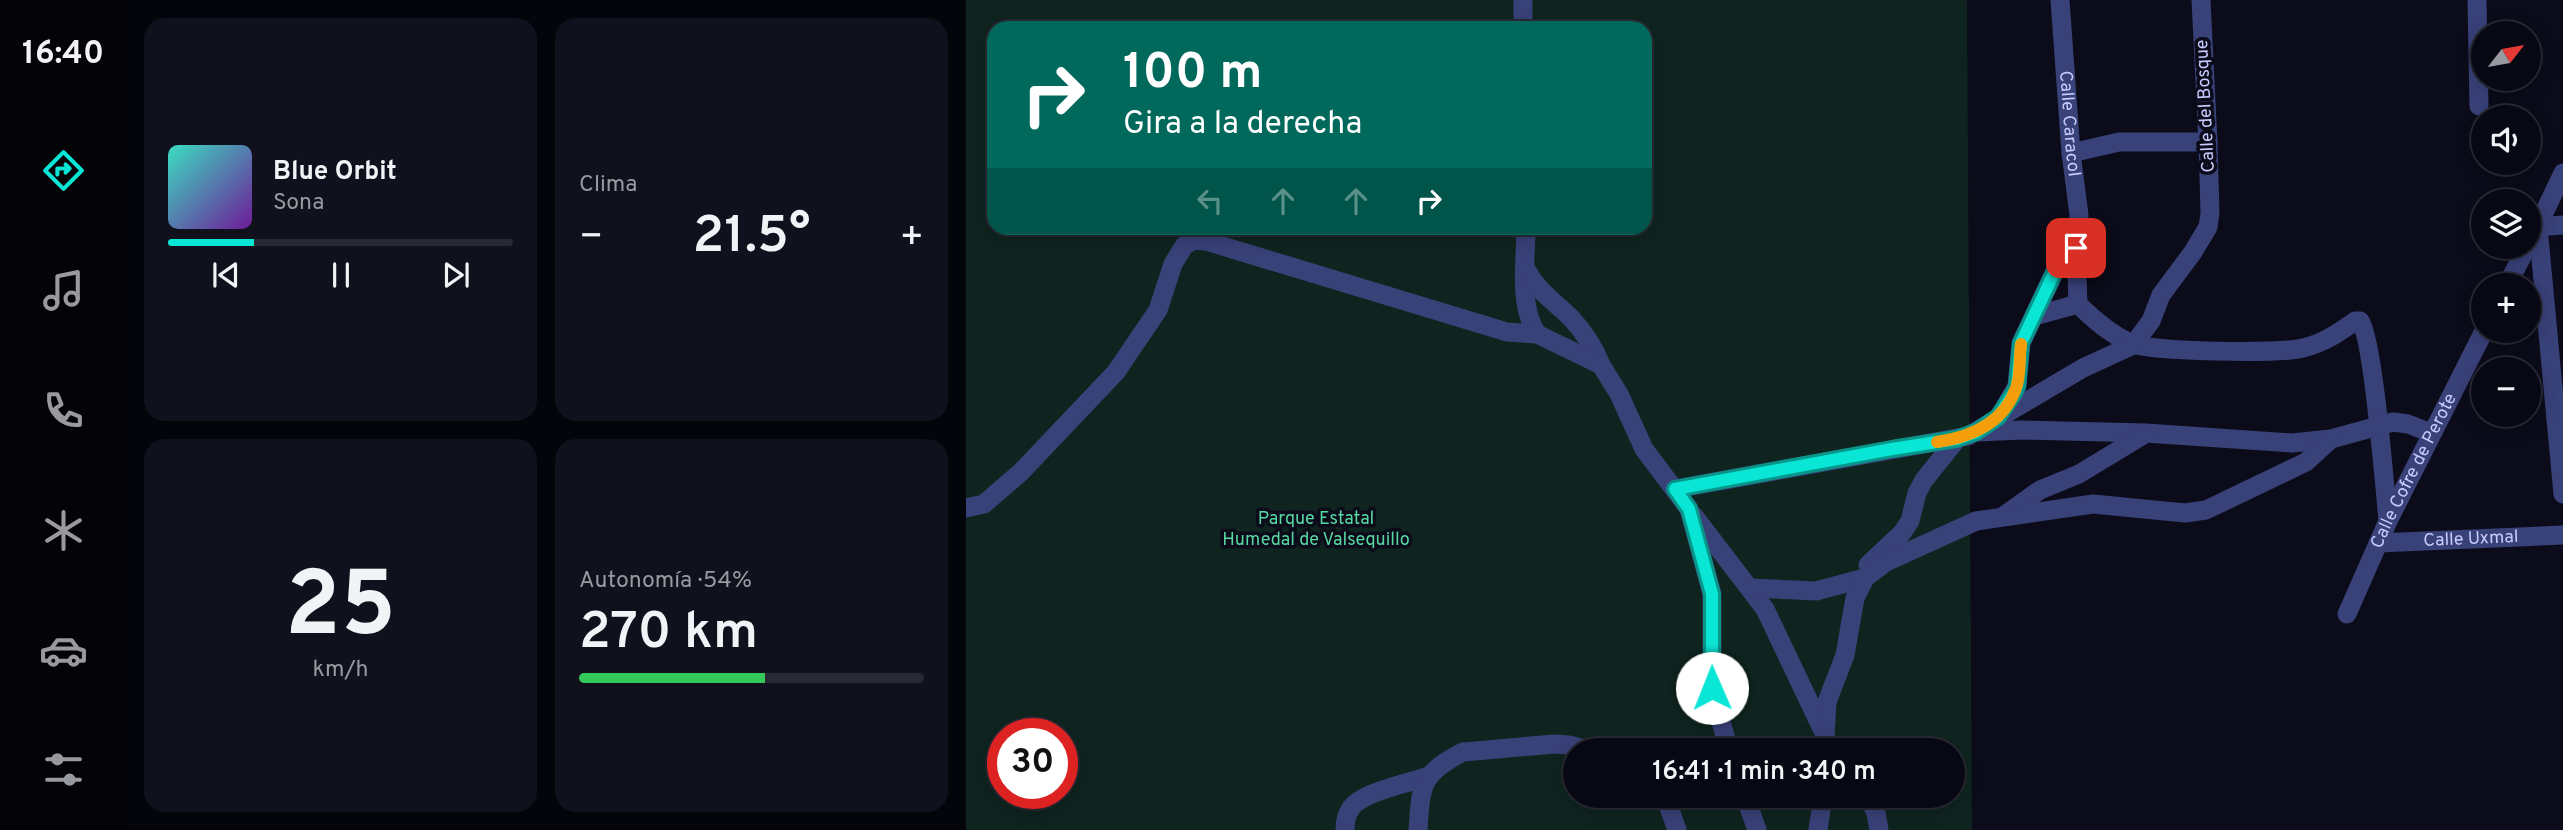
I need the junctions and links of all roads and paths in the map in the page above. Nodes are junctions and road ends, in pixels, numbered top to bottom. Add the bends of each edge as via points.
1 (1523, 0) edge
2 (2060, 0) edge
3 (2201, 0) edge
4 (2477, 0) edge
5 (1524, 21) edge
6 (2479, 105) edge
7 (2208, 142) junction
8 (2071, 153) junction
9 (2563, 173) edge
10 (2541, 218) edge
11 (2563, 225) edge
12 (1526, 235) edge
13 (2541, 235) edge
14 (2076, 248) junction
15 (2535, 259) edge
16 (1526, 269) junction
17 (2078, 304) junction
18 (2034, 316) junction
19 (1537, 334) junction
20 (2478, 343) edge
21 (2133, 345) junction
22 (1601, 365) junction
23 (2557, 376) edge
24 (1998, 417) junction
25 (2378, 427) junction
26 (1976, 432) junction
27 (2146, 433) junction
28 (2431, 433) junction
29 (1956, 439) junction
30 (2331, 439) junction
31 (1675, 489) junction
32 (2563, 494) edge
33 (966, 508) edge
34 (1689, 509) junction
35 (2002, 518) junction
36 (2388, 521) junction
37 (2563, 535) edge
38 (2378, 543) junction
39 (1857, 580) junction
40 (1751, 588) junction
41 (2347, 614) dead end
42 (1725, 738) edge
43 (1826, 738) edge
44 (1829, 738) edge
45 (1563, 745) edge
46 (1429, 776) junction
47 (1669, 808) edge
48 (1749, 808) edge
49 (1821, 808) edge
50 (1874, 808) edge
51 (1345, 830) edge
52 (1418, 830) edge
53 (1677, 830) edge
54 (1757, 830) edge
55 (1818, 830) edge
56 (1879, 830) edge

1 - 5 street
2 - 8 street, Calle Caracol
3 - 7 street, Calle del Bosque
4 - 6 street
7 - 8 street via 2119,142
7 - 21 street, Calle del Bosque via 2208,227
8 - 14 street, Calle Caracol via 2079,215
9 - 10 street
11 - 13 street
12 - 16 street
14 - 17 street, Calle Caracol
14 - 18 street via 2056,269
15 - 23 street
16 - 19 street via 1528,316
16 - 22 street via 1539,289 1587,338
17 - 18 street
17 - 21 street via 2101,327
18 - 24 street via 2021,343 2017,386
19 - 22 street
19 - 33 street via 1507,332 1194,240 1184,246 1158,310 1116,372 1021,472 984,504
20 - 28 street, Calle Cofre de Perote
21 - 24 street via 2082,368
21 - 25 street via 2208,351 2295,350 2327,341 2360,321 2370,356
22 - 31 street via 1644,449
23 - 32 street
24 - 26 street
25 - 28 street via 2393,422
25 - 30 street
25 - 36 street
26 - 27 street
26 - 29 street
27 - 30 street via 2292,443
27 - 35 street via 2079,474 2040,490
28 - 36 street, Calle Cofre de Perote
29 - 31 street
29 - 39 street via 1917,492 1902,533
30 - 35 street via 2306,462 2206,510 2185,513 2092,504
31 - 34 street
34 - 40 street
34 - 42 street via 1712,594 1712,688
35 - 39 street via 1976,521
36 - 38 street, Calle Cofre de Perote
37 - 38 street, Calle Uxmal
38 - 41 street, Calle Cofre de Perote
39 - 40 street via 1815,591
39 - 44 street via 1845,655 1827,702
40 - 43 street
45 - 46 street via 1463,752
46 - 51 street via 1362,799 1347,815
46 - 52 street via 1420,793
47 - 53 street
48 - 54 street
49 - 55 street
50 - 56 street

